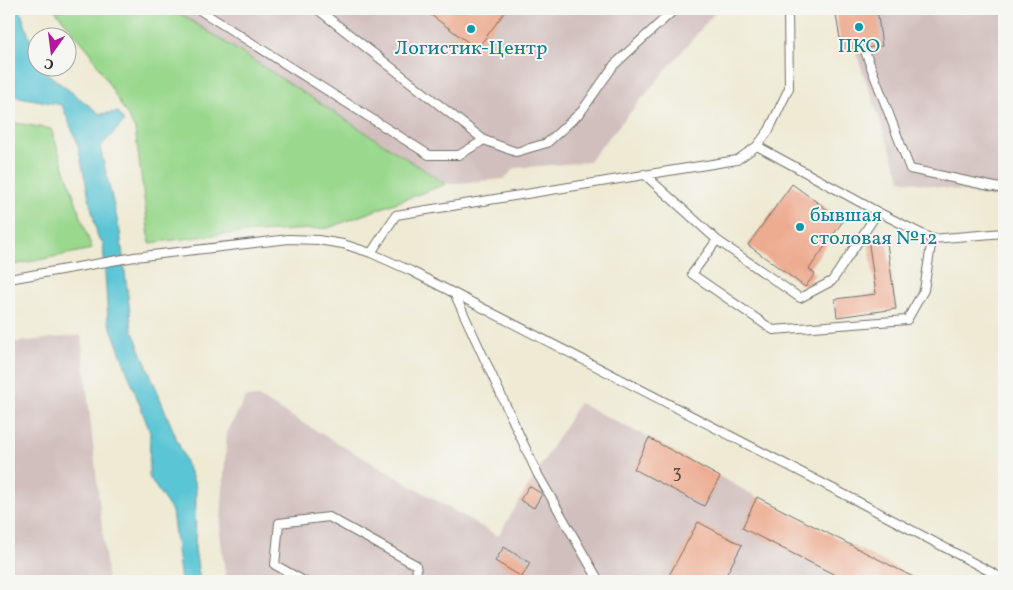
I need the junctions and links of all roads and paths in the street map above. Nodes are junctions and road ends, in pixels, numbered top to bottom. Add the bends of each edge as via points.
1 (198, 9) edge
2 (317, 9) edge
3 (674, 9) edge
4 (788, 9) edge
5 (866, 54) dead end
6 (484, 140) junction
7 (757, 146) junction
8 (644, 174) junction
9 (1004, 189) edge
10 (878, 212) junction
11 (1004, 233) edge
12 (932, 239) junction
13 (717, 240) junction
14 (371, 253) junction
15 (9, 279) edge
16 (455, 295) junction
17 (596, 579) edge
18 (1004, 579) edge
19 (304, 581) edge
20 (418, 581) edge

1 - 6 lane via 430,155 458,155
2 - 6 lane
3 - 6 lane via 614,65 581,112 547,143 516,152
4 - 7 lane via 789,88
5 - 9 lane via 910,169
7 - 8 lane via 737,160
7 - 10 lane
8 - 13 lane
8 - 14 lane via 396,215
10 - 12 lane
10 - 13 lane via 832,281 800,298
11 - 12 lane
12 - 13 lane via 924,290 907,320 772,330 692,274
14 - 15 lane via 343,244 289,239 135,257
14 - 16 lane
16 - 17 lane via 537,472
16 - 18 lane
19 - 20 lane via 275,565 279,524 329,517 416,565

